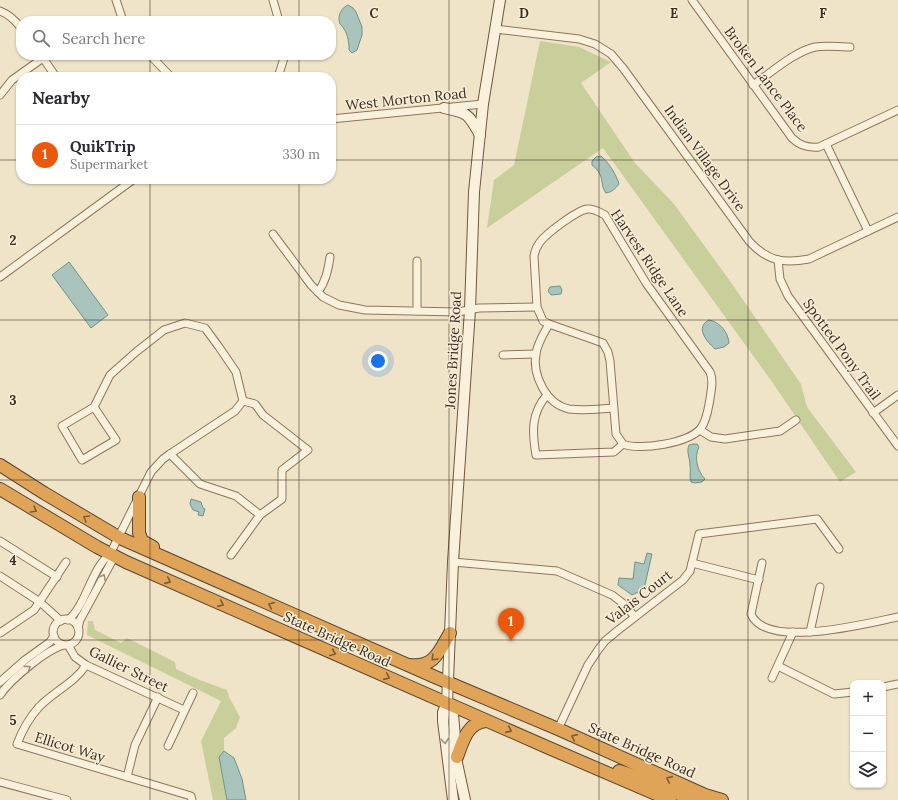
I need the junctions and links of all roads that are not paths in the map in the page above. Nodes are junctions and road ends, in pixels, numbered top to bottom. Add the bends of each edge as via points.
1 (116, 0) edge
2 (273, 0) edge
3 (500, 0) edge
4 (692, 0) edge
5 (0, 11) edge
6 (121, 16) edge
7 (278, 16) edge
8 (16, 22) edge
9 (495, 29) junction
10 (850, 47) dead end
11 (37, 60) edge
12 (45, 60) edge
13 (155, 60) edge
14 (283, 60) edge
15 (22, 72) edge
16 (53, 72) edge
17 (166, 72) edge
18 (280, 72) edge
19 (16, 77) edge
20 (754, 85) junction
21 (0, 95) edge
22 (483, 104) junction
23 (444, 108) junction
24 (898, 110) edge
25 (336, 119) edge
26 (480, 135) junction
27 (826, 144) junction
28 (126, 184) edge
29 (898, 217) edge
30 (868, 231) junction
31 (273, 234) dead end
32 (330, 257) dead end
33 (778, 260) junction
34 (417, 261) dead end
35 (0, 277) edge
36 (318, 292) junction
37 (537, 307) junction
38 (470, 310) junction
39 (417, 311) junction
40 (549, 324) junction
41 (536, 354) junction
42 (503, 355) dead end
43 (547, 395) junction
44 (898, 395) edge
45 (243, 401) junction
46 (94, 407) junction
47 (613, 408) junction
48 (873, 413) junction
49 (796, 420) dead end
50 (700, 430) junction
51 (623, 444) junction
52 (898, 446) edge
53 (170, 454) junction
54 (0, 465) edge
55 (0, 489) edge
56 (139, 497) junction
57 (260, 515) junction
58 (120, 538) junction
59 (0, 541) edge
60 (839, 549) dead end
61 (110, 554) junction
62 (231, 554) dead end
63 (66, 562) dead end
64 (454, 562) junction
65 (692, 563) junction
66 (762, 563) dead end
67 (197, 573) junction
68 (0, 576) edge
69 (57, 577) junction
70 (759, 580) junction
71 (820, 587) dead end
72 (40, 602) junction
73 (635, 617) junction
74 (898, 617) edge
75 (64, 620) junction
76 (78, 628) junction
77 (794, 632) junction
78 (810, 632) junction
79 (0, 633) edge
80 (450, 633) junction
81 (54, 636) junction
82 (66, 645) junction
83 (86, 665) junction
84 (408, 665) junction
85 (778, 666) junction
86 (772, 678) dead end
87 (448, 683) junction
88 (898, 684) edge
89 (886, 686) edge
90 (1, 687) edge
91 (464, 690) junction
92 (850, 692) edge
93 (193, 693) dead end
94 (158, 697) junction
95 (447, 703) junction
96 (184, 710) junction
97 (486, 721) junction
98 (558, 729) junction
99 (168, 746) dead end
100 (457, 757) junction
101 (581, 762) junction
102 (127, 777) junction
103 (0, 782) edge
104 (705, 795) junction
105 (67, 800) edge
106 (192, 800) edge
107 (453, 800) edge
108 (465, 800) edge
109 (670, 800) edge
110 (722, 800) edge

1 - 6 street
2 - 7 street
3 - 9 main road, Jones Bridge Road
4 - 20 street, Broken Lance Place
5 - 8 street
9 - 22 main road, Jones Bridge Road
9 - 33 street, Indian Village Drive via 579,39 595,44 611,54 749,241 762,253
10 - 20 street via 824,46 806,50
11 - 15 street
12 - 16 street
13 - 17 street
14 - 18 street
19 - 21 street
20 - 27 street, Broken Lance Place via 796,142 811,148
22 - 23 street, West Morton Road
22 - 26 main road, Jones Bridge Road
23 - 25 street, West Morton Road
23 - 26 main road via 463,112 471,119
24 - 27 street, Broken Lance Place
26 - 38 main road, Jones Bridge Road via 472,221
27 - 30 street
28 - 35 street
29 - 30 street, Indian Village Drive
30 - 33 street, Indian Village Drive via 809,259 794,262
31 - 36 street
32 - 36 street via 328,273
33 - 48 street, Spotted Pony Trail via 780,279 788,296
34 - 39 street
36 - 39 street via 331,302 346,307
37 - 38 street
37 - 40 street via 544,321
37 - 50 street, Harvest Ridge Lane via 535,249 544,237 581,211 593,209 605,215 646,283 711,376 706,418
38 - 39 street
38 - 64 main road, Jones Bridge Road
40 - 41 street
40 - 47 street via 603,343 610,360
41 - 42 street
41 - 43 street via 539,381
43 - 47 street via 554,402 568,408
43 - 51 street via 535,414 533,440 536,455 614,452
44 - 48 street
45 - 46 street via 236,372 219,347 205,328 185,322 164,330 110,375
45 - 53 street via 235,411
45 - 57 street via 255,404 263,415 308,450 282,470 282,499
46 - 46 street via 62,426 82,460 116,440
47 - 51 street via 616,434
48 - 52 street, Spotted Pony Trail
49 - 50 street via 780,431 726,439 711,437
50 - 51 street via 677,441 643,447
53 - 56 street via 151,472
53 - 57 street via 200,484 236,496
58 -> 54 highway, State Bridge Road
55 -> 61 highway, State Bridge Road
56 - 58 street
56 - 67 highway, State Bridge Road via 139,533 142,541 188,563
57 - 62 street
58 - 61 street
58 - 67 highway, State Bridge Road
59 - 69 street
60 - 65 street, Valais Court via 817,519 699,534
61 - 75 street via 104,559 73,615
76 -> 61 street, Gallier Street via 112,561
61 -> 95 highway, State Bridge Road
63 - 69 street
64 - 73 street via 557,571 612,595
64 - 80 main road, Jones Bridge Road
65 - 70 street
65 - 73 street, Valais Court via 683,580
66 - 70 street
84 -> 67 highway, State Bridge Road
68 - 72 street
69 - 72 street
70 - 77 street via 751,614 754,620 782,632
71 - 78 street
72 - 75 street
72 - 79 street via 34,610
73 - 98 street, Valais Court via 605,641 592,658
74 - 78 street
75 - 76 street via 74,622
75 - 81 street via 55,626
76 - 82 street, Gallier Street via 77,638
77 - 78 street
77 - 85 street
80 -> 84 highway via 430,663
80 - 87 main road, Jones Bridge Road
81 - 82 street, Gallier Street via 57,642
81 - 90 street via 50,642 25,660
82 - 83 street, Gallier Street via 74,657
90 -> 82 street via 56,647
83 - 94 street, Gallier Street
83 - 102 street, Ellicot Way via 80,674 40,706 23,729 17,744
84 - 87 highway, State Bridge Road
85 - 86 street
85 - 92 street via 834,694
87 - 91 highway, State Bridge Road
87 - 95 main road, Jones Bridge Road
88 - 89 street
91 - 95 highway via 458,692
91 - 98 highway, State Bridge Road
93 - 96 street
94 - 96 street, Gallier Street
94 - 102 street via 135,745
95 - 97 highway, State Bridge Road
95 - 100 main road, Jones Bridge Road via 453,714
95 -> 107 main road, Jones Bridge Road via 443,721
96 - 99 street
97 - 100 highway via 468,730
97 -> 101 highway, State Bridge Road
104 -> 98 highway, State Bridge Road
100 - 108 main road, Jones Bridge Road
101 - 104 highway via 642,778 686,797
101 - 109 highway, State Bridge Road
102 - 106 street, Ellicot Way via 191,796
103 - 105 street
104 - 110 highway, State Bridge Road

